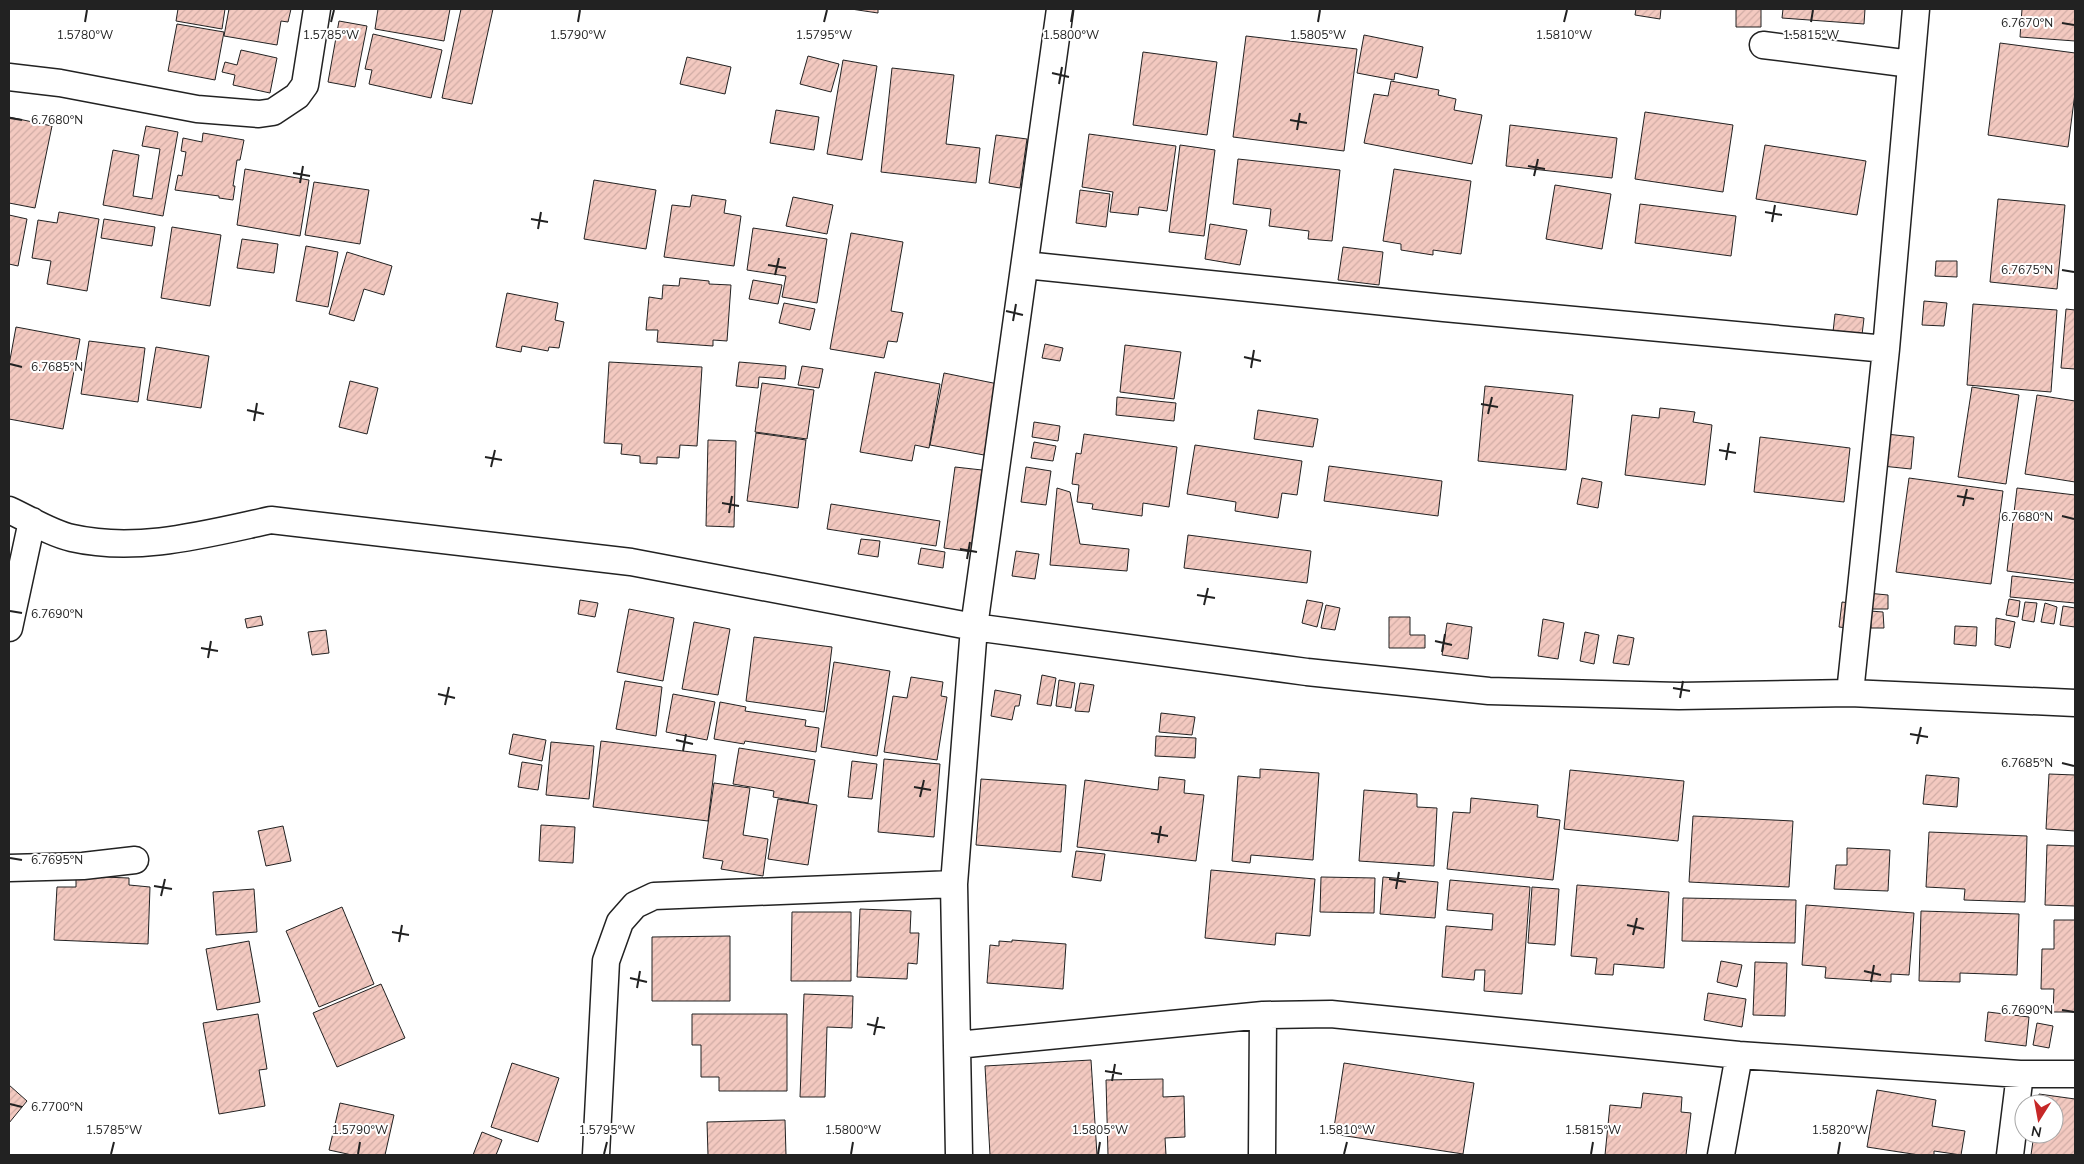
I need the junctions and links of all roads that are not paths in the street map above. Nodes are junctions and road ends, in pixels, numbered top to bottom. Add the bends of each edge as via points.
1 (317, 9) edge
2 (1060, 9) edge
3 (1916, 9) edge
4 (1763, 45) dead end
5 (1911, 64) junction
6 (9, 77) edge
7 (1025, 265) junction
8 (1886, 349) junction
9 (9, 510) edge
10 (32, 521) junction
11 (974, 627) junction
12 (9, 628) edge
13 (1850, 693) junction
14 (2075, 703) edge
15 (135, 860) dead end
16 (9, 868) edge
17 (954, 884) junction
18 (1263, 1015) junction
19 (957, 1045) junction
20 (1739, 1055) junction
21 (2020, 1074) junction
22 (2075, 1074) edge
23 (596, 1155) edge
24 (958, 1155) edge
25 (1262, 1155) edge
26 (1721, 1155) edge
27 (2010, 1155) edge

1 - 6 street via 305,85 297,96 273,112 259,114 197,108
2 - 7 street
3 - 5 street
4 - 5 street
5 - 8 street
7 - 8 street
7 - 11 street
8 - 13 street
9 - 10 street
10 - 11 street via 70,537 109,544 140,544 271,520 631,562
10 - 12 street
11 - 13 street via 1307,672 1489,691 1679,696
11 - 17 street
13 - 14 street
15 - 16 street via 83,866
17 - 19 street
17 - 23 street via 654,896 635,905 620,922 606,961
18 - 19 street
18 - 20 street via 1331,1014
18 - 25 street
19 - 24 street
20 - 21 street
20 - 26 street
21 - 22 street
21 - 27 street

